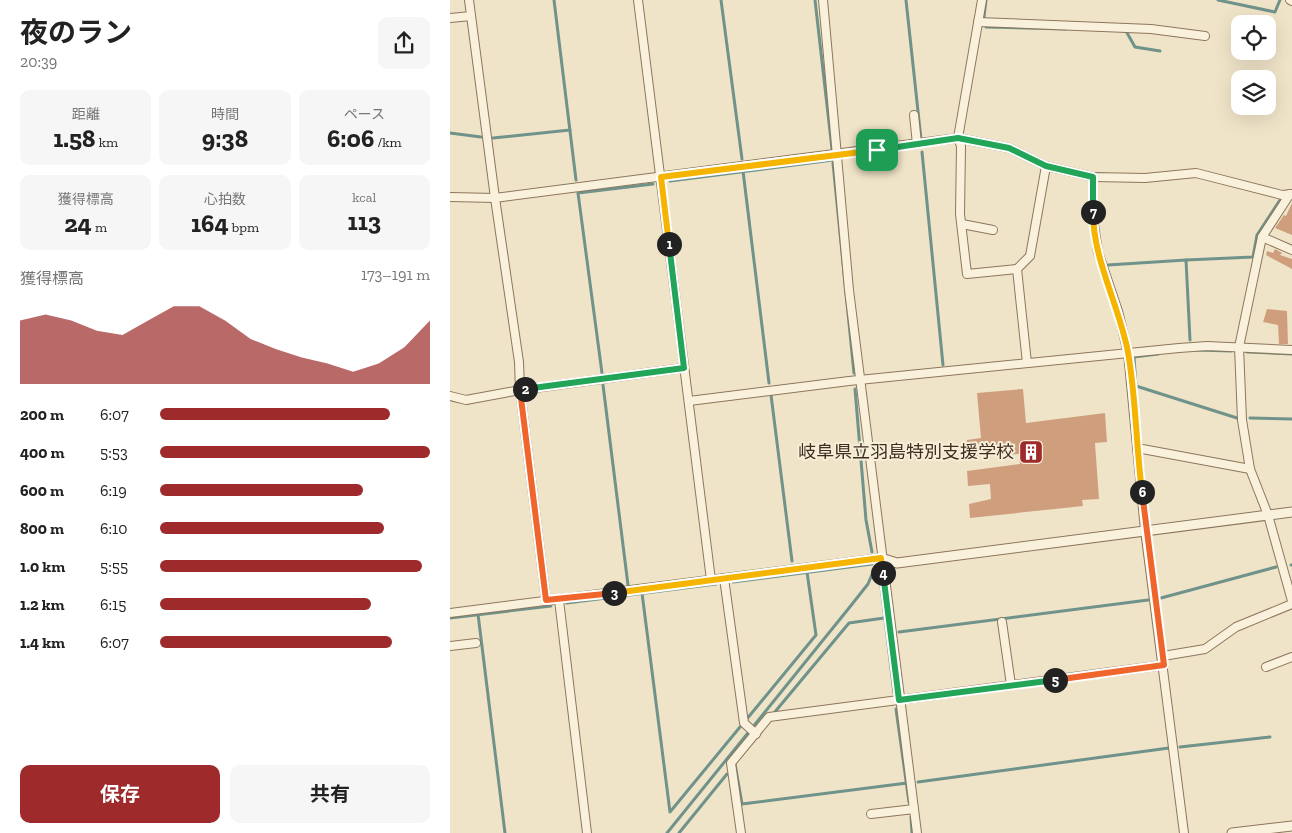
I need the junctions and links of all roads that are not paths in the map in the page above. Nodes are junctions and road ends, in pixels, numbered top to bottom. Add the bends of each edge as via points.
1 (470, 0) edge
2 (638, 0) edge
3 (823, 0) edge
4 (982, 0) edge
5 (471, 16) junction
6 (450, 18) edge
7 (978, 22) junction
8 (1205, 36) dead end
9 (914, 115) dead end
10 (958, 138) junction
11 (917, 144) junction
12 (838, 155) junction
13 (1046, 166) junction
14 (661, 177) junction
15 (1093, 177) junction
16 (1291, 194) edge
17 (450, 198) edge
18 (495, 198) junction
19 (962, 224) junction
20 (993, 230) dead end
21 (1262, 237) junction
22 (1292, 250) edge
23 (1017, 269) junction
24 (1239, 347) junction
25 (1292, 350) edge
26 (1128, 353) junction
27 (1027, 363) junction
28 (684, 368) junction
29 (862, 380) junction
30 (520, 390) junction
31 (450, 396) edge
32 (689, 401) junction
33 (1137, 448) junction
34 (1250, 469) junction
35 (1292, 512) edge
36 (1268, 516) junction
37 (1145, 530) junction
38 (881, 558) junction
39 (724, 578) junction
40 (711, 580) junction
41 (546, 600) junction
42 (559, 600) junction
43 (1292, 602) edge
44 (450, 613) edge
45 (1002, 622) dead end
46 (476, 643) dead end
47 (450, 646) edge
48 (1163, 656) junction
49 (1292, 657) edge
50 (1164, 665) junction
51 (1266, 667) dead end
52 (1011, 685) junction
53 (899, 700) junction
54 (754, 732) junction
55 (914, 809) junction
56 (871, 814) dead end
57 (1292, 826) edge
58 (587, 833) edge
59 (741, 833) edge
60 (917, 833) edge
61 (1184, 833) edge
62 (1232, 833) edge

1 - 5 street
2 - 14 street
3 - 12 street
4 - 7 street
5 - 6 street
5 - 18 street
7 - 8 street via 1151,29
7 - 10 street
9 - 11 street
10 - 11 street
10 - 13 street via 1009,148
10 - 19 street via 961,146
11 - 12 street
12 - 14 street
12 - 29 street via 849,290
13 - 15 street
13 - 23 street via 1030,256
14 - 18 street
14 - 28 street
15 - 16 street via 1145,178 1196,173 1282,195
15 - 26 street via 1093,218 1098,252
16 - 21 street
17 - 18 street
18 - 30 street via 519,362
19 - 20 street
19 - 23 street via 967,274
21 - 22 street
21 - 24 street
23 - 27 street
24 - 25 street
24 - 26 street via 1207,346
24 - 34 street via 1242,420
26 - 27 street
26 - 33 street
27 - 29 street
28 - 30 street
28 - 32 street
29 - 32 street
29 - 38 street
30 - 31 street via 466,400
30 - 41 street
32 - 40 street
33 - 34 street
33 - 37 street
34 - 36 street
35 - 36 street
36 - 37 street
36 - 43 street
37 - 38 street via 897,563
37 - 48 street
38 - 39 street
38 - 53 street
39 - 40 street
39 - 54 street via 744,723
40 - 42 street
41 - 42 street
41 - 44 street
42 - 58 street
43 - 48 street via 1236,627 1205,649
45 - 52 street
46 - 47 street
48 - 50 street
49 - 51 street
50 - 52 street
50 - 61 street
52 - 53 street
53 - 54 street via 769,717
53 - 55 street
54 - 59 street via 731,763
55 - 56 street
55 - 60 street
57 - 62 street

